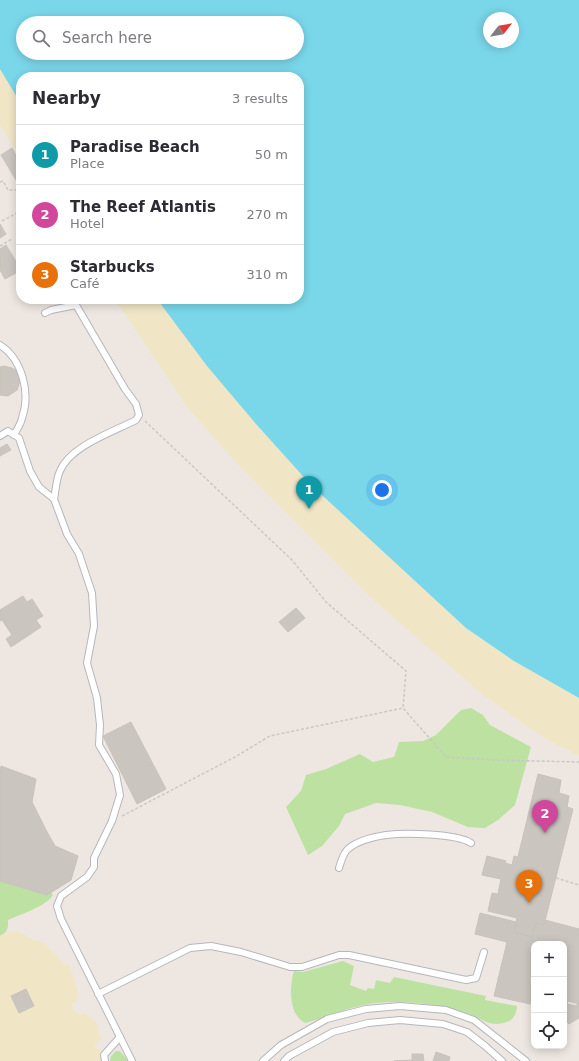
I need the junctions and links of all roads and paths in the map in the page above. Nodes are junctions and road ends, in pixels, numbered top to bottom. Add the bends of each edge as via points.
1 (0, 182) edge
2 (16, 190) edge
3 (16, 214) edge
4 (2, 221) dead end
5 (12, 238) dead end
6 (0, 246) edge
7 (45, 313) dead end
8 (0, 345) edge
9 (139, 415) junction
10 (14, 435) junction
11 (0, 436) edge
12 (54, 499) junction
13 (403, 708) junction
14 (579, 762) edge
15 (112, 821) junction
16 (470, 843) dead end
17 (340, 868) dead end
18 (556, 878) dead end
19 (579, 884) edge
20 (484, 952) dead end
21 (98, 994) junction
22 (120, 1037) junction
23 (104, 1061) edge
24 (132, 1061) edge
25 (263, 1061) edge
26 (284, 1061) edge
27 (502, 1061) edge
28 (526, 1061) edge

1 - 2 path via 3,181 8,190
3 - 4 path
5 - 6 path
7 - 9 lane via 76,305 136,404
8 - 10 lane via 8,350 16,363 23,377 26,394 22,418
9 - 12 lane via 136,420 80,448 67,459 60,472
9 - 13 path via 292,560 326,602 406,671
10 - 11 lane via 8,431
10 - 12 lane via 19,438 30,471 39,487
12 - 15 lane via 67,534 79,554 92,593 94,626 87,663 97,698 100,725 98,745 116,774 120,794
13 - 14 path via 446,757
13 - 15 path via 270,736 235,758
15 - 21 lane via 94,858 94,867 83,881 61,896 57,906
16 - 17 lane via 441,836 386,835 358,842 347,849
18 - 19 path
20 - 21 lane via 476,978 466,980 349,954 302,967 290,967 211,946 190,948
21 - 22 lane
22 - 23 lane via 104,1055
22 - 24 lane
25 - 28 lane via 281,1045 327,1018 366,1009 400,1006 446,1010 474,1020
26 - 27 lane via 333,1032 368,1023 400,1020 443,1024 467,1032

